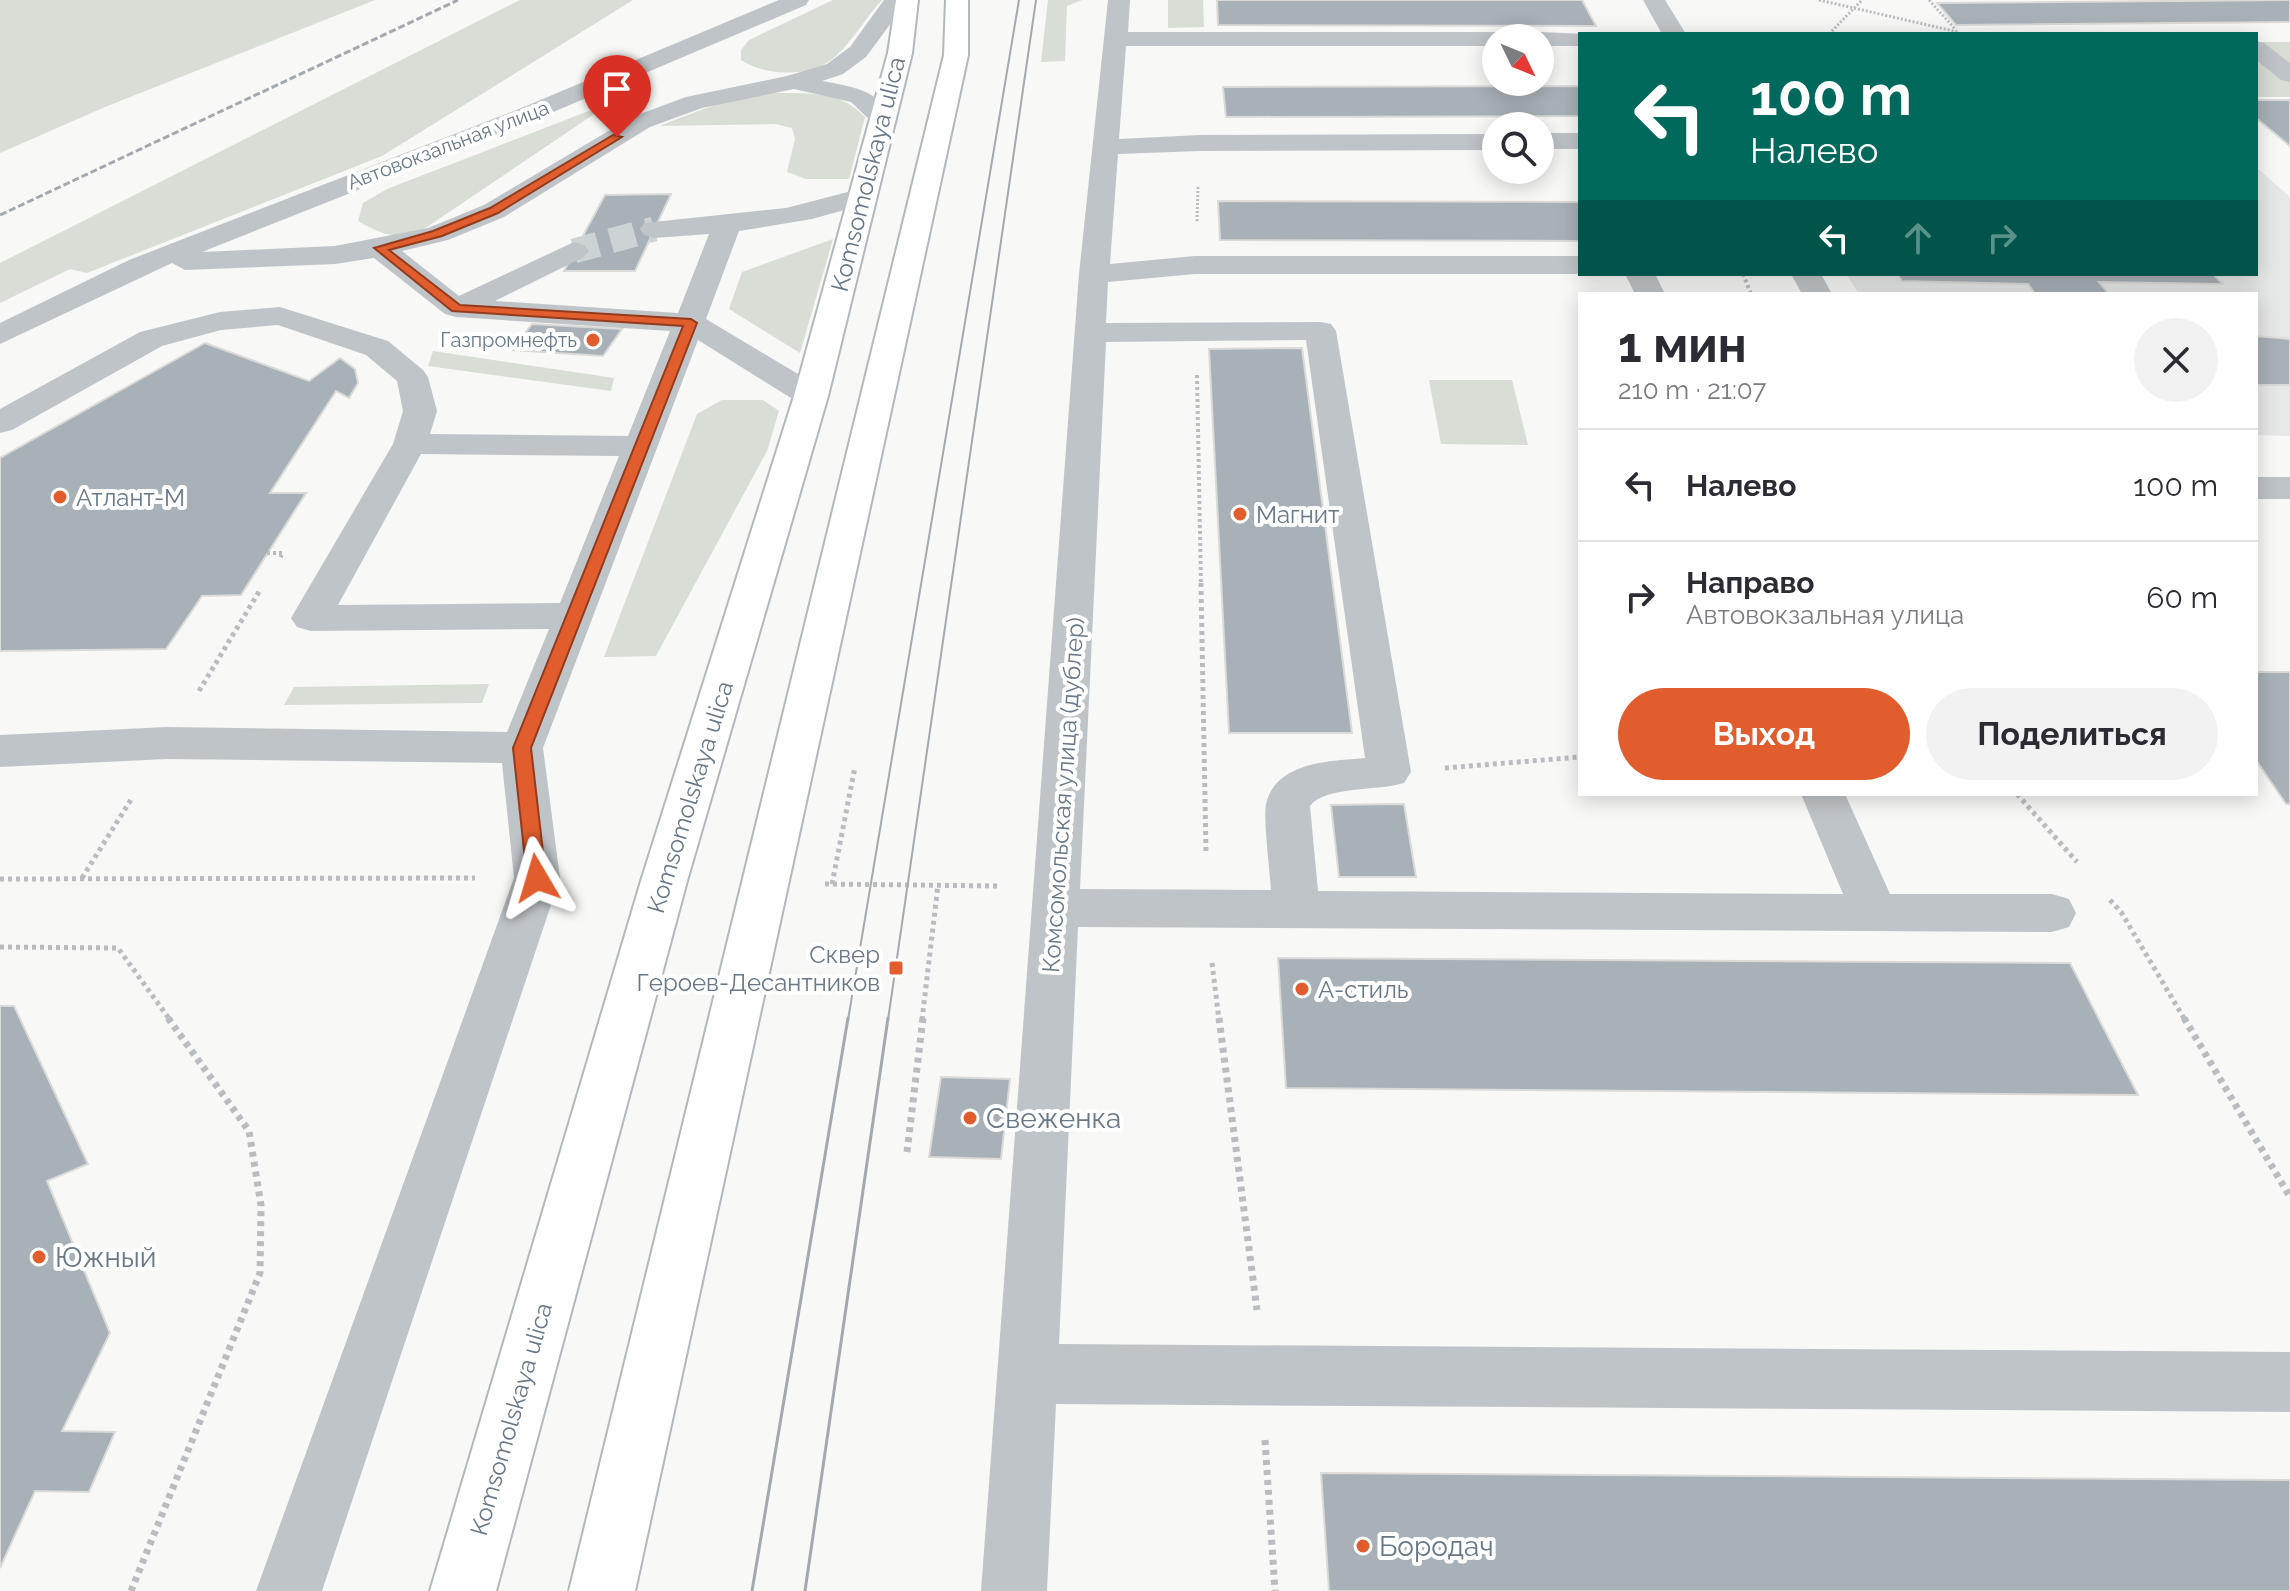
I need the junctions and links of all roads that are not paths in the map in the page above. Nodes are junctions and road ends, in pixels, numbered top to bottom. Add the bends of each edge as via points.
1 (798, 0) edge
2 (897, 0) edge
3 (907, 0) edge
4 (957, 0) edge
5 (1654, 0) edge
6 (1117, 19) edge
7 (736, 29) junction
8 (1673, 32) edge
9 (1482, 38) edge
10 (1554, 39) edge
11 (1578, 39) edge
12 (2258, 50) edge
13 (2290, 75) edge
14 (792, 82) junction
15 (882, 118) junction
16 (1554, 141) edge
17 (1578, 141) edge
18 (1482, 142) edge
19 (1105, 147) junction
20 (863, 196) junction
21 (727, 226) junction
22 (654, 229) tunnel mouth
23 (380, 248) junction
24 (574, 251) tunnel mouth
25 (1578, 265) edge
26 (139, 266) junction
27 (1094, 274) junction
28 (456, 308) junction
29 (691, 323) junction
30 (1091, 333) junction
31 (0, 335) edge
32 (811, 396) junction
33 (0, 423) edge
34 (410, 444) junction
35 (640, 446) junction
36 (2258, 488) edge
37 (2290, 488) edge
38 (574, 616) junction
39 (522, 748) junction
40 (0, 751) edge
41 (1824, 796) edge
42 (1056, 908) junction
43 (1296, 909) junction
44 (1875, 913) junction
45 (2052, 913) dead end
46 (1027, 1374) junction
47 (2290, 1382) edge
48 (289, 1591) edge
49 (463, 1591) edge
50 (602, 1591) edge
51 (1014, 1591) edge

1 - 7 street, Автовокзальная улица
2 - 14 street, Автовокзальная улица via 850,61
3 - 15 main road, Komsomolskaya ulica via 900,53
4 - 50 main road via 956,55
5 - 8 street
6 - 9 street
6 - 19 street, Комсомольская улица (дублер)
7 - 14 street via 719,44 721,64
7 - 26 street, Автовокзальная улица
10 - 11 street
12 - 13 street
14 - 15 street via 859,96
14 - 23 street, Автовокзальная улица via 695,102 641,122 494,211 438,234
15 - 20 main road, Komsomolskaya ulica
16 - 17 street
18 - 19 street
19 - 27 street, Комсомольская улица (дублер)
20 - 21 street via 820,211
20 - 32 main road, Komsomolskaya ulica
21 - 22 street
21 - 29 street
23 - 26 street, Автовокзальная улица
23 - 28 street
24 - 28 street
25 - 27 street via 1195,265
26 - 31 street, Автовокзальная улица
27 - 30 street, Комсомольская улица (дублер)
28 - 29 street
29 - 32 street
29 - 35 street
30 - 42 street, Комсомольская улица (дублер)
30 - 43 street via 1320,331 1389,772 1321,778 1299,788 1288,804
32 - 49 main road, Komsomolskaya ulica via 660,896
33 - 34 street via 151,339 220,321 280,316 377,348 412,377 420,411
34 - 35 street
34 - 38 street via 311,618
35 - 38 street
36 - 37 street
38 - 39 street
39 - 40 street via 167,743
39 - 48 street via 537,878
41 - 44 street
42 - 43 street
42 - 46 street, Комсомольская улица (дублер)
43 - 44 street
44 - 45 street
46 - 47 street
46 - 51 street, Комсомольская улица (дублер)

